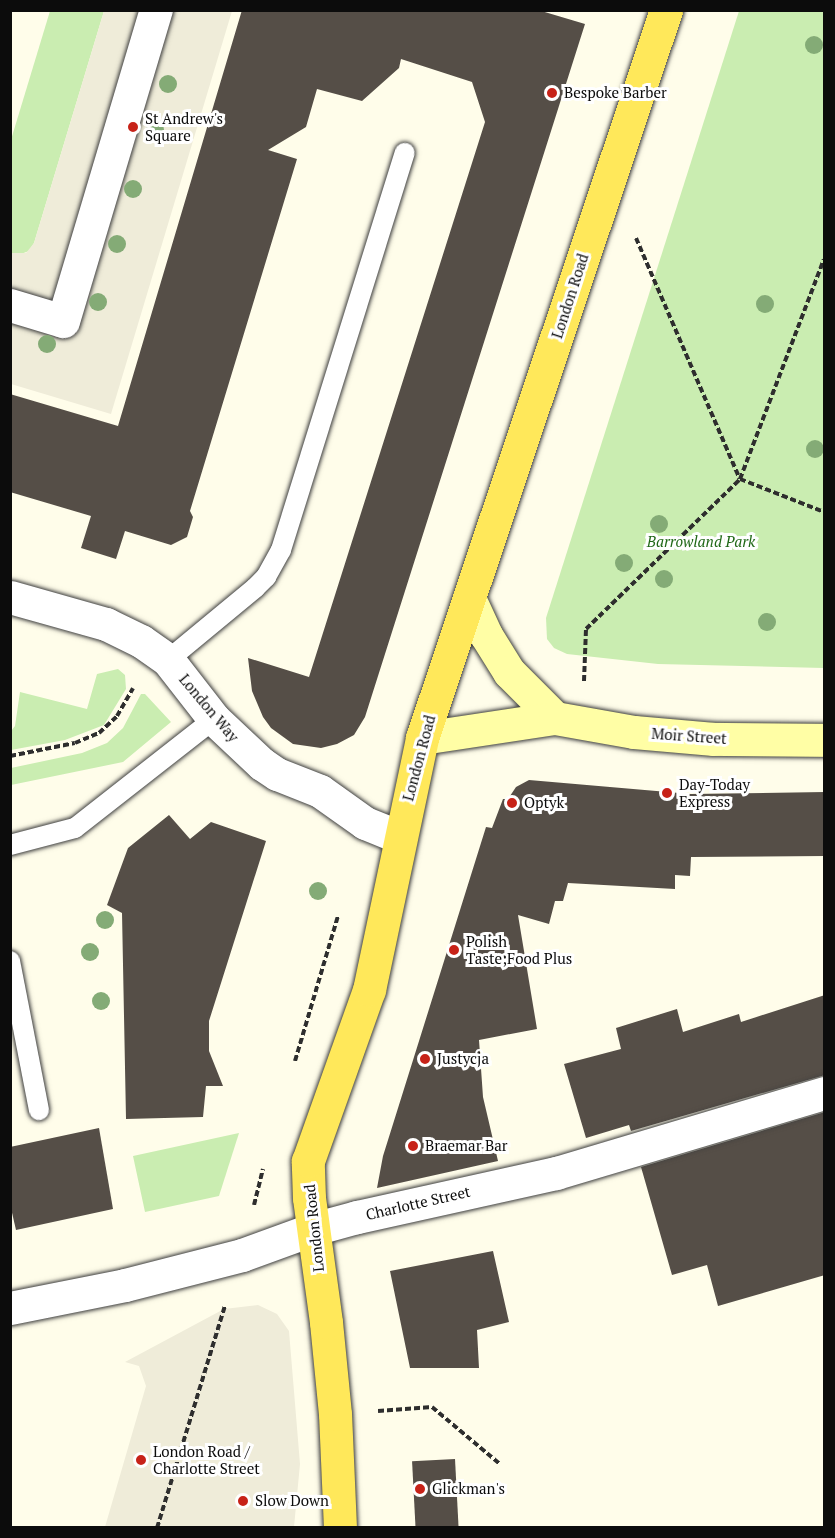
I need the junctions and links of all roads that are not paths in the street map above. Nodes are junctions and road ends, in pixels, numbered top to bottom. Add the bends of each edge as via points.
1 (156, 10) edge
2 (666, 10) edge
3 (405, 153) dead end
4 (10, 305) edge
5 (10, 597) edge
6 (469, 598) junction
7 (168, 660) junction
8 (214, 719) junction
9 (568, 721) junction
10 (422, 738) junction
11 (825, 740) edge
12 (399, 837) junction
13 (10, 845) edge
14 (10, 961) edge
15 (825, 1093) edge
16 (39, 1110) dead end
17 (313, 1229) junction
18 (10, 1308) edge
19 (340, 1527) edge

1 - 4 street via 63,321
2 - 6 main road, London Road
3 - 7 lane via 281,550 255,588
5 - 7 street, London Way via 106,624
6 - 9 street via 509,672
6 - 10 main road, London Road
7 - 8 street, London Way
8 - 12 street, London Way via 247,753 277,774 320,791 365,823
8 - 13 lane via 75,828
9 - 10 street, Moir Street
9 - 11 street, Moir Street via 714,740
10 - 12 main road, London Road
12 - 17 main road, London Road via 369,990 308,1161
14 - 16 lane
15 - 17 street, Charlotte Street via 556,1173
17 - 18 street, Charlotte Street via 242,1255 125,1285
17 - 19 main road, London Road via 335,1414

